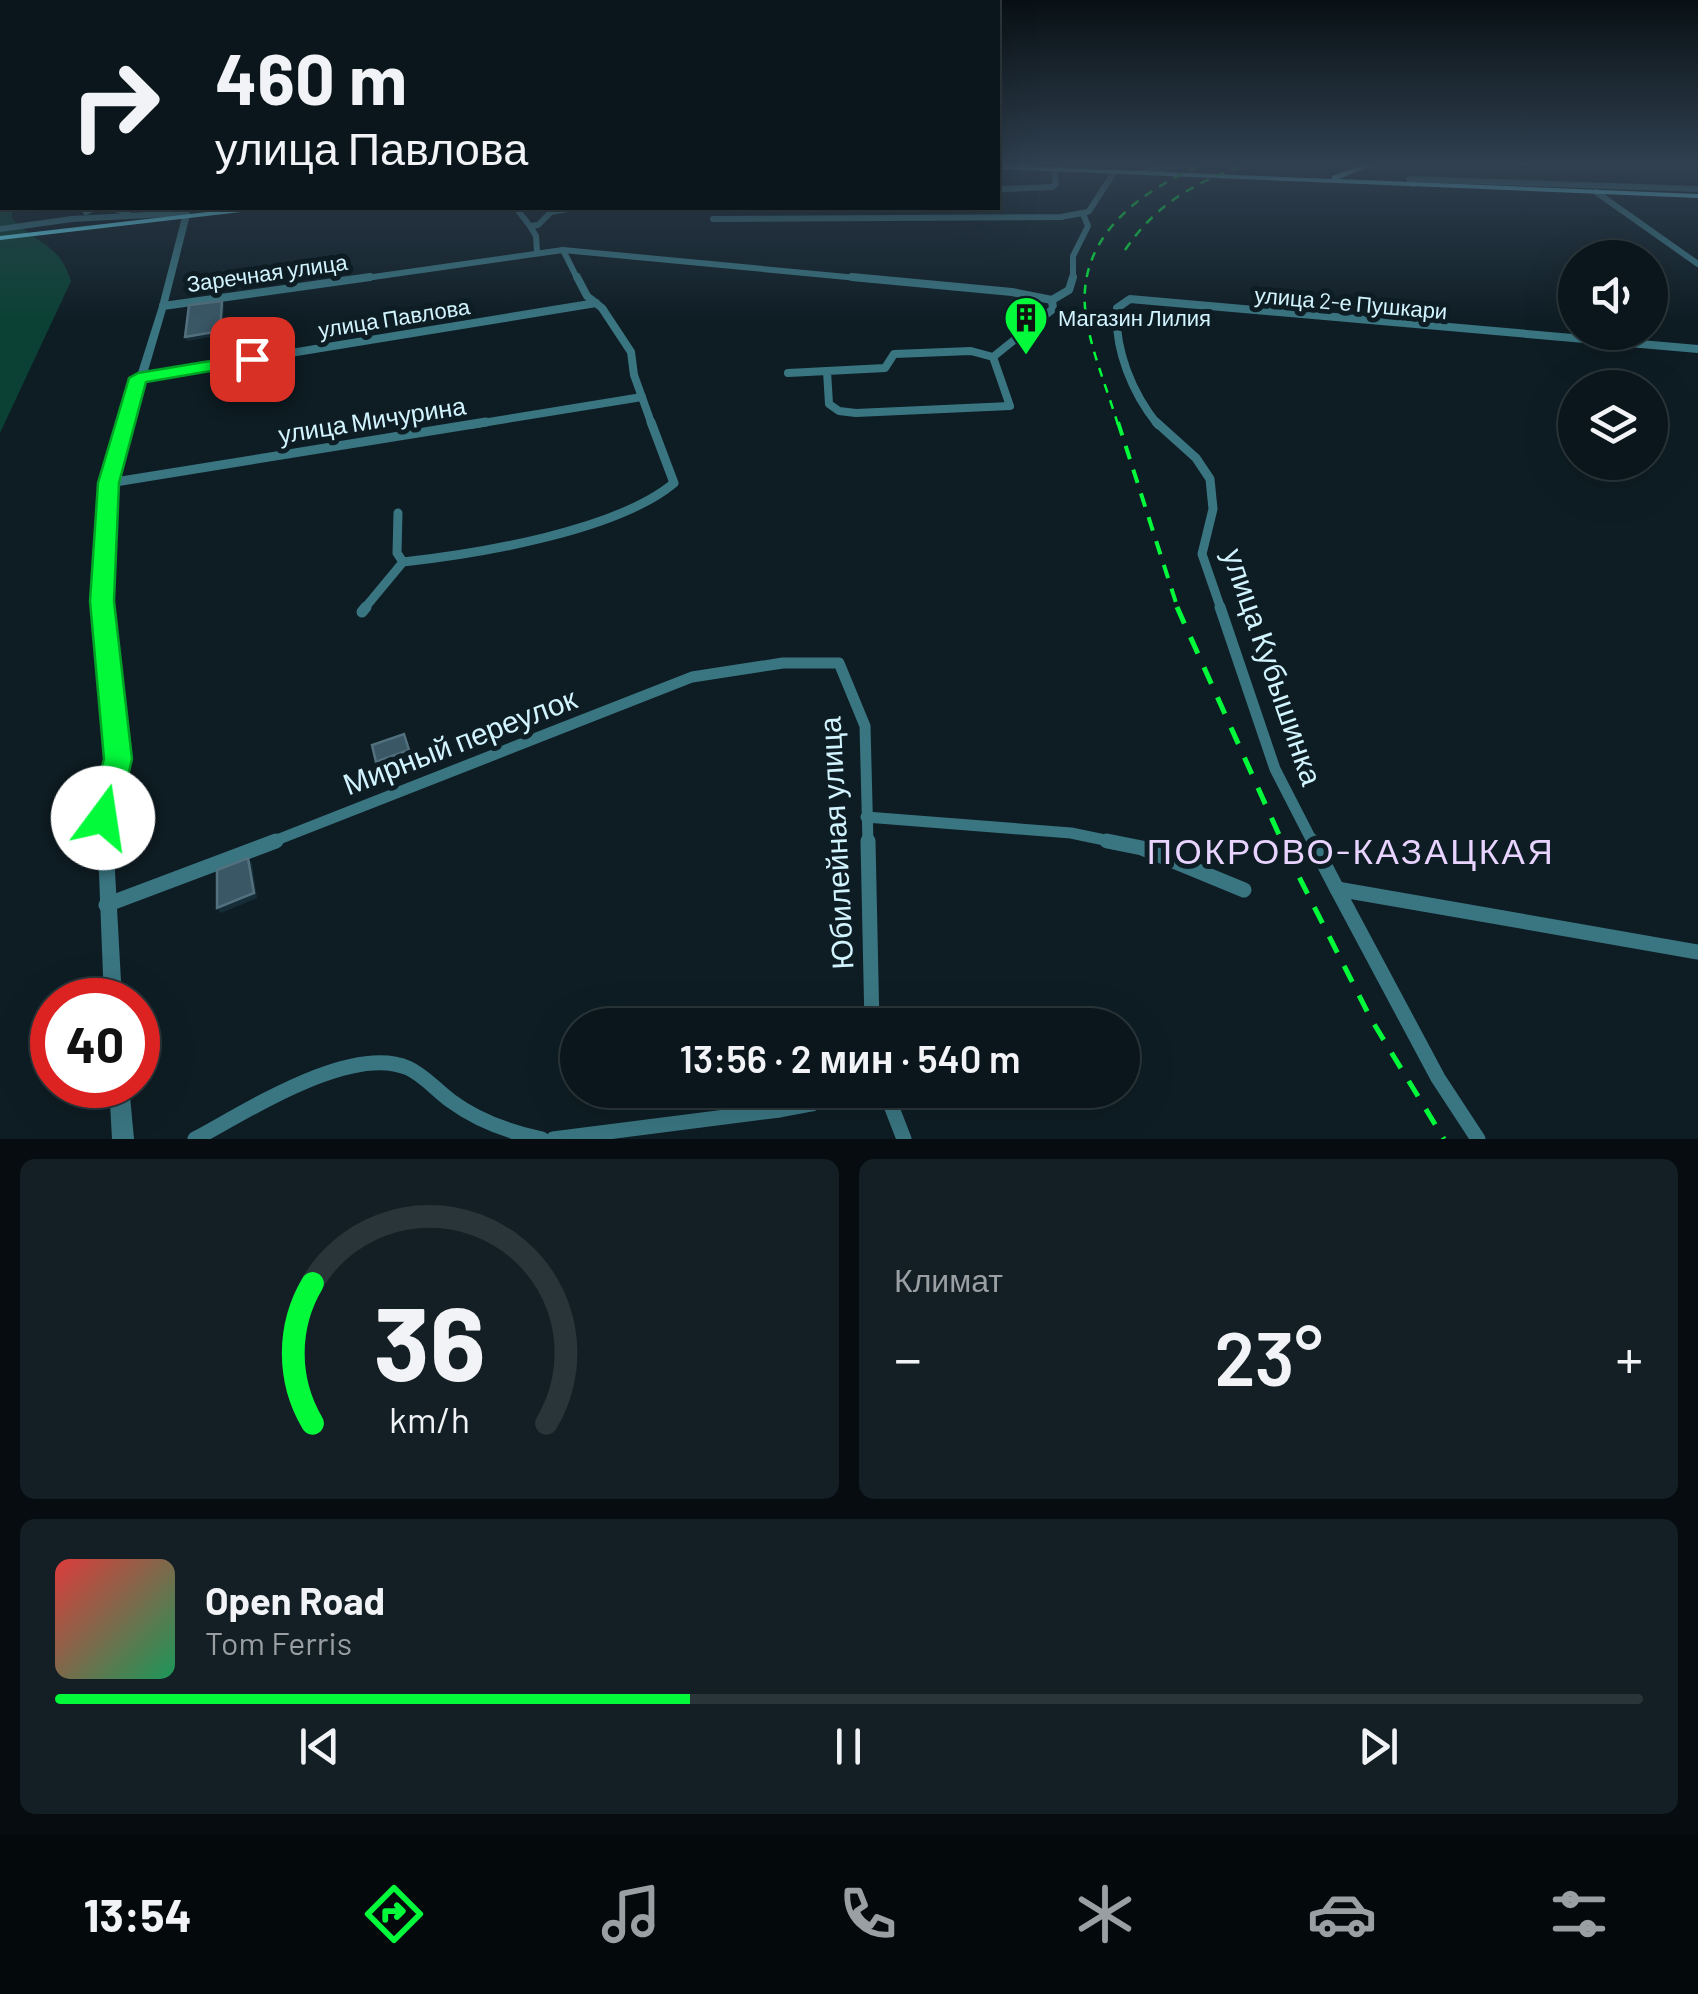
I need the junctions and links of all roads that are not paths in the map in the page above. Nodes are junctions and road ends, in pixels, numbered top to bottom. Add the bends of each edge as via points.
1 (48, 217) edge
2 (145, 217) edge
3 (160, 217) edge
4 (186, 217) edge
5 (523, 217) edge
6 (546, 217) edge
7 (1065, 217) edge
8 (1087, 217) edge
9 (1632, 217) edge
10 (35, 219) dead end
11 (713, 219) dead end
12 (530, 226) junction
13 (0, 230) edge
14 (0, 238) edge
15 (563, 250) junction
16 (537, 252) junction
17 (1698, 264) edge
18 (1052, 300) junction
19 (596, 302) junction
20 (163, 306) junction
21 (1698, 350) edge
22 (993, 357) junction
23 (827, 371) junction
24 (788, 372) dead end
25 (138, 378) junction
26 (642, 397) junction
27 (108, 483) junction
28 (1217, 508) joint
29 (398, 513) dead end
30 (403, 562) junction
31 (362, 612) dead end
32 (839, 664) joint
33 (866, 817) junction
34 (1336, 889) junction
35 (1244, 890) dead end
36 (106, 904) junction
37 (1698, 952) edge
38 (111, 978) edge
39 (872, 1008) edge
40 (121, 1108) edge
41 (791, 1108) edge
42 (892, 1108) edge
43 (123, 1139) edge
44 (195, 1139) edge
45 (542, 1139) edge
46 (553, 1139) edge
47 (904, 1139) edge
48 (1478, 1139) edge

1 - 10 street
2 - 13 street
3 - 14 main road
4 - 20 street
5 - 12 street
6 - 12 street
7 - 11 street
8 - 18 street via 1073,257 1074,285
9 - 17 street
12 - 16 street
15 - 16 street, Заречная улица
15 - 18 street
15 - 19 street
16 - 20 street, Заречная улица
18 - 22 street via 1045,318
19 - 25 street, улица Павлова
19 - 26 street via 632,352
20 - 25 street
21 - 28 street, улица 2-е Пушкари via 1130,299 1117,308 1114,325 1137,391 1158,426 1199,460
22 - 23 street via 971,351 894,354 884,368
22 - 23 street via 1010,406 838,411 829,404
23 - 24 street
25 - 27 street
26 - 27 street, улица Мичурина
26 - 30 street via 674,484 556,536
27 - 36 street via 102,601 118,759 104,818
28 - 34 street, улица Кубышинка via 1202,554 1276,768
29 - 30 street via 396,553
30 - 31 street
32 - 33 street, Юбилейная улица via 865,726
32 - 36 street, Мирный переулок via 783,663 692,677
33 - 35 street via 1070,833 1142,848
33 - 39 street, Юбилейная улица
34 - 37 street
34 - 48 street, улица Кубышинка
36 - 38 street
40 - 43 street
41 - 46 street
42 - 47 street
44 - 45 street via 314,1078 370,1060 407,1066 474,1118

